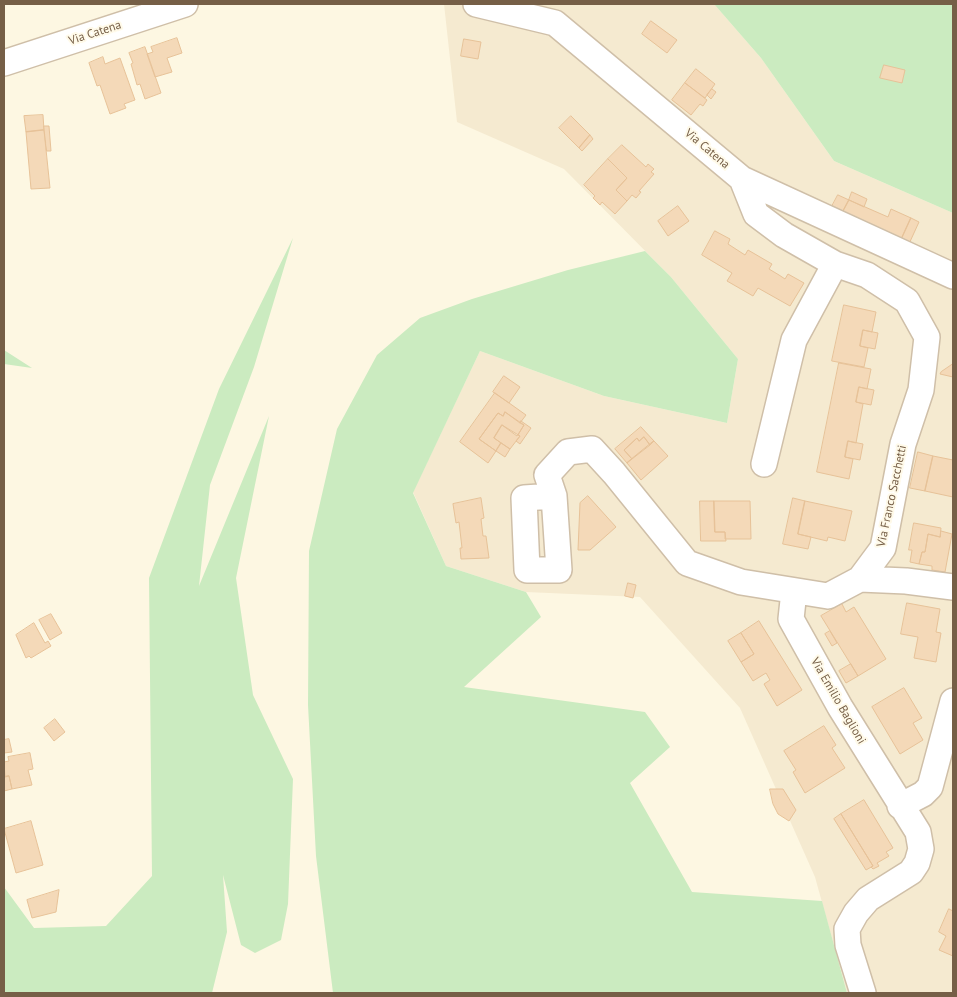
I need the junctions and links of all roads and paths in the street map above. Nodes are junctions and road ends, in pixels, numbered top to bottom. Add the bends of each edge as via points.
1 (186, 4) edge
2 (476, 4) edge
3 (532, 4) edge
4 (555, 23) junction
5 (4, 63) edge
6 (742, 179) junction
7 (835, 264) junction
8 (953, 276) edge
9 (764, 464) dead end
10 (554, 496) dead end
11 (860, 580) junction
12 (953, 587) edge
13 (794, 591) junction
14 (953, 701) edge
15 (900, 806) junction
16 (863, 993) edge

1 - 5 street, Via Catena
2 - 4 street, Via Catena
3 - 4 street
4 - 6 street, Via Catena
6 - 7 street, Via Franco Sacchetti via 756,214 784,235
6 - 8 street, Via Catena
7 - 9 street via 794,340
7 - 11 street, Via Franco Sacchetti via 867,275 908,301 927,337 921,390 903,444 883,548
10 - 13 street, Via Franco Sacchetti via 547,475 568,452 592,449 687,564 741,582
11 - 12 street via 906,580
11 - 13 street, Via Franco Sacchetti via 828,596
13 - 15 street, Via Emilio Baglioni via 791,619
14 - 15 street via 930,787
15 - 16 street, Via Emilio Baglioni via 918,832 921,849 917,864 910,872 868,899 848,929 848,946

